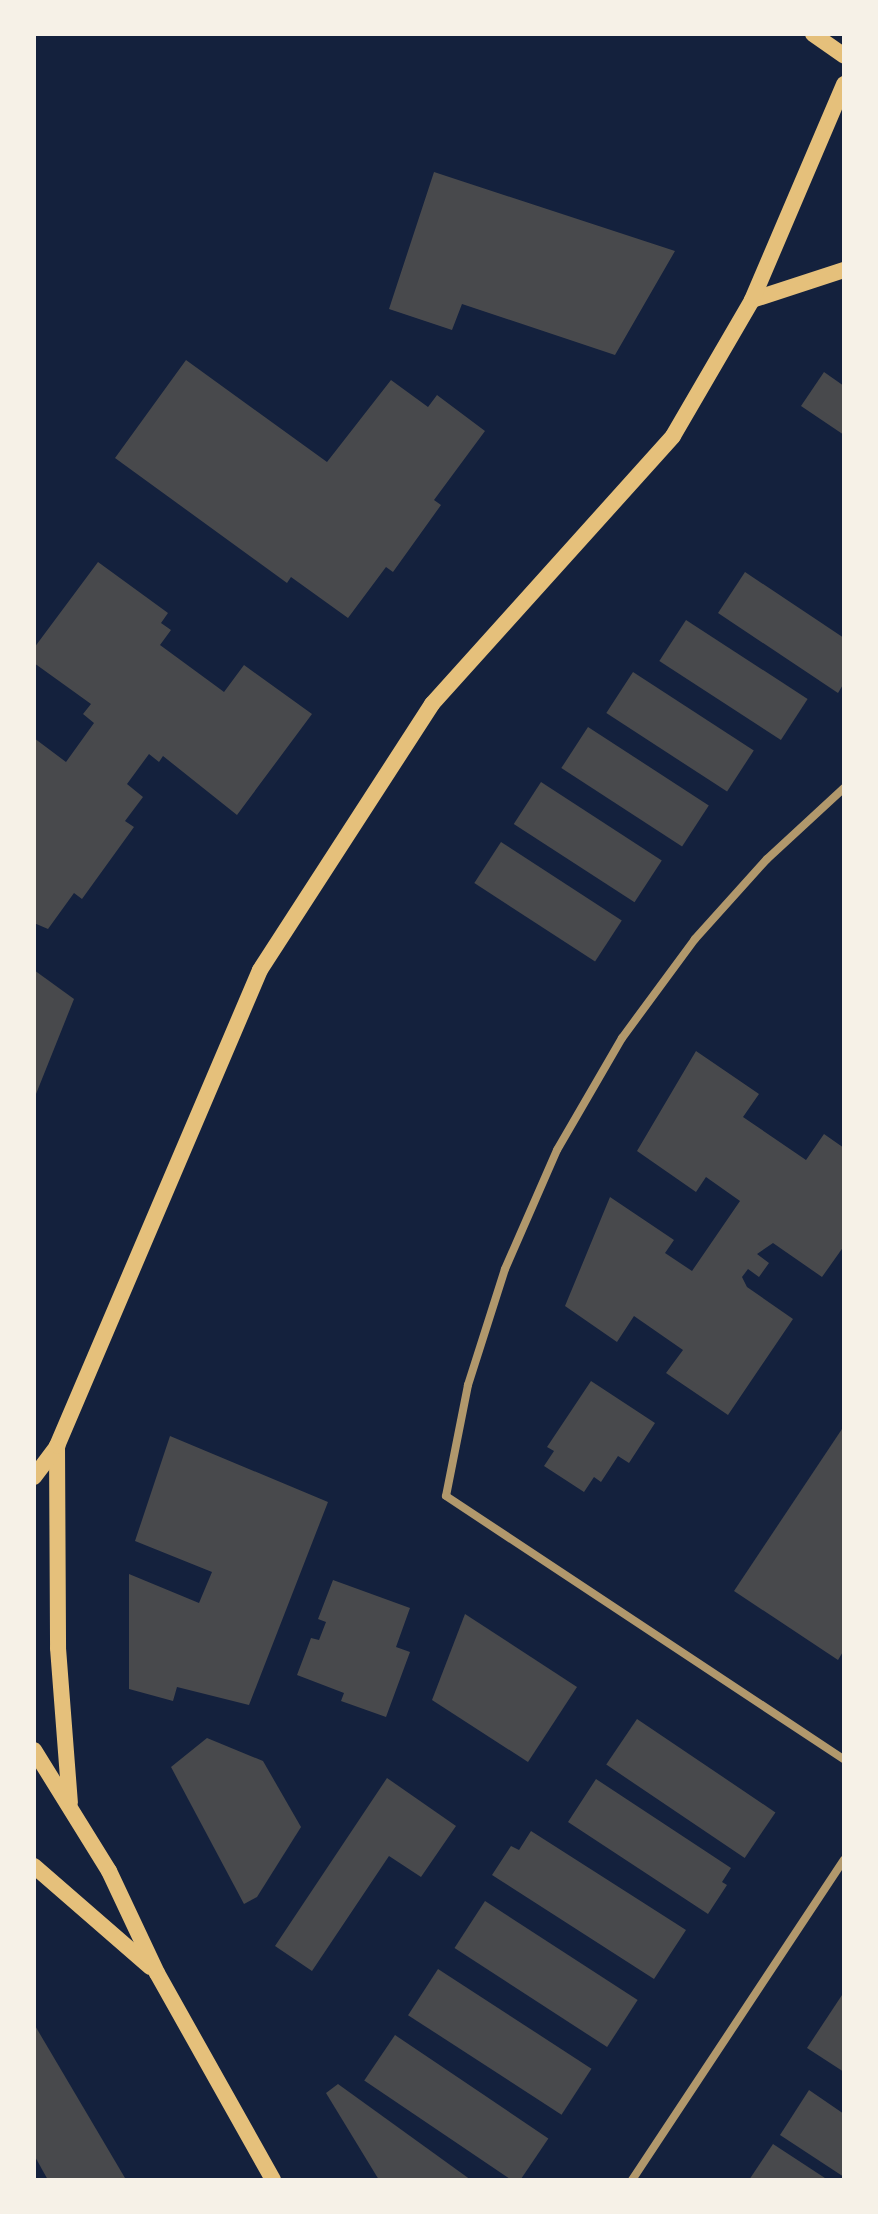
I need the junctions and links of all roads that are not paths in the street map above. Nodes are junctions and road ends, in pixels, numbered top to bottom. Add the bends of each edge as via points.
1 (813, 34) edge
2 (844, 56) edge
3 (844, 84) edge
4 (844, 270) edge
5 (752, 300) junction
6 (844, 788) edge
7 (57, 1446) junction
8 (34, 1477) edge
9 (34, 1750) edge
10 (844, 1759) edge
11 (70, 1805) junction
12 (844, 1860) edge
13 (34, 1866) edge
14 (34, 1876) edge
15 (57, 1885) junction
16 (157, 1973) junction
17 (273, 2180) edge
18 (632, 2180) edge

1 - 2 main road
3 - 5 main road
4 - 5 main road
5 - 7 main road via 673,436 432,704 260,970
6 - 10 street via 767,859 695,939 622,1038 557,1150 505,1269 468,1385 446,1496
7 - 8 main road
7 - 11 main road via 58,1648
9 - 11 main road
11 - 16 main road
12 - 18 street
13 - 15 main road
14 - 15 main road
15 - 16 main road
16 - 17 main road

